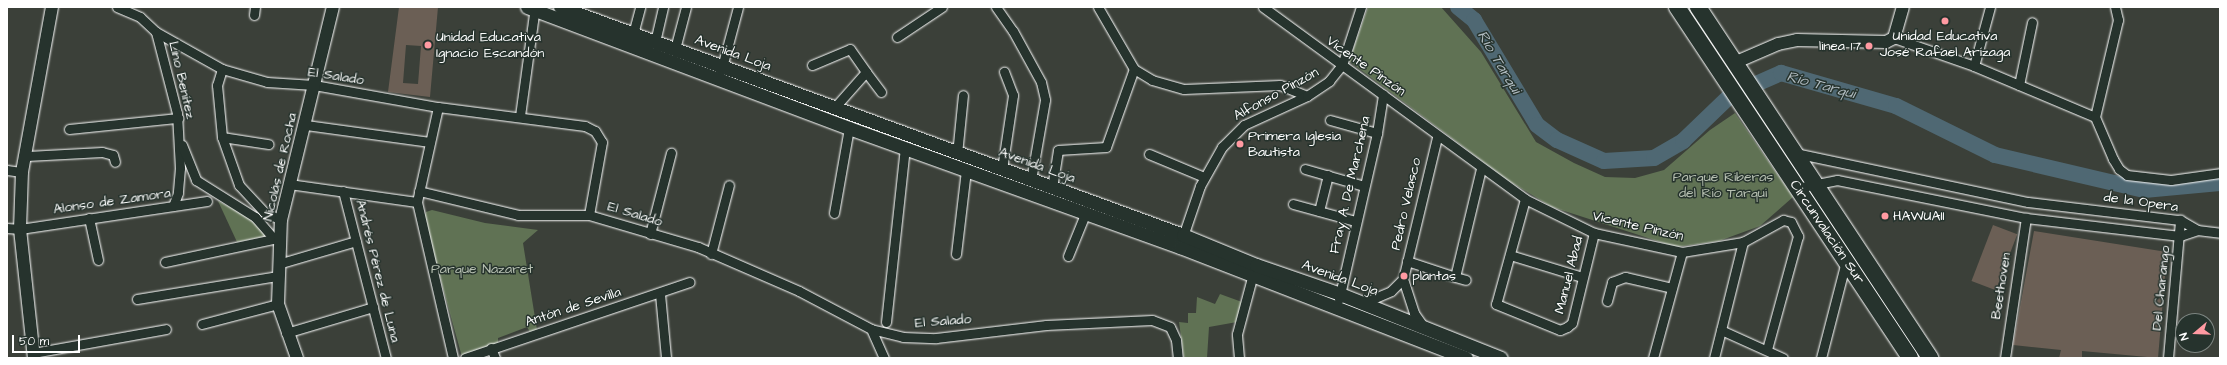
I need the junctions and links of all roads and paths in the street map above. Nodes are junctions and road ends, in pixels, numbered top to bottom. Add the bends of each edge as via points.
1 (52, 7) edge
2 (117, 7) edge
3 (333, 7) edge
4 (560, 7) edge
5 (640, 7) edge
6 (663, 7) edge
7 (686, 7) edge
8 (738, 7) edge
9 (942, 7) edge
10 (996, 7) edge
11 (1098, 7) edge
12 (1263, 7) edge
13 (1361, 7) edge
14 (1677, 7) edge
15 (1698, 7) edge
16 (1903, 7) edge
17 (1990, 7) edge
18 (2115, 7) edge
19 (532, 8) edge
20 (2032, 22) dead end
21 (156, 32) junction
22 (633, 34) junction
23 (898, 37) dead end
24 (1894, 38) junction
25 (655, 42) junction
26 (675, 49) junction
27 (1342, 64) junction
28 (723, 65) junction
29 (812, 65) dead end
30 (1736, 66) junction
31 (1974, 66) junction
32 (222, 69) junction
33 (1134, 69) junction
34 (866, 72) junction
35 (1004, 72) dead end
36 (719, 79) junction
37 (314, 85) junction
38 (2019, 85) junction
39 (881, 92) dead end
40 (1383, 94) junction
41 (963, 95) dead end
42 (1307, 96) junction
43 (438, 108) junction
44 (834, 108) junction
45 (520, 116) junction
46 (2095, 117) junction
47 (178, 118) junction
48 (1330, 120) dead end
49 (306, 126) junction
50 (848, 128) junction
51 (69, 129) dead end
52 (1377, 133) junction
53 (179, 137) junction
54 (222, 137) junction
55 (1436, 137) junction
56 (430, 142) junction
57 (268, 144) dead end
58 (905, 148) junction
59 (671, 152) dead end
60 (1793, 153) junction
61 (957, 154) junction
62 (1149, 154) dead end
63 (27, 156) junction
64 (115, 162) dead end
65 (1305, 169) dead end
66 (1481, 169) junction
67 (7, 170) edge
68 (966, 170) junction
69 (1002, 170) junction
70 (22, 172) junction
71 (2220, 173) edge
72 (1328, 175) junction
73 (1204, 177) junction
74 (1031, 180) junction
75 (1814, 182) junction
76 (289, 184) junction
77 (729, 185) dead end
78 (1364, 186) junction
79 (1052, 188) junction
80 (1797, 188) junction
81 (343, 191) junction
82 (419, 192) junction
83 (1525, 199) junction
84 (207, 201) dead end
85 (417, 202) junction
86 (1293, 204) dead end
87 (173, 206) junction
88 (1319, 211) junction
89 (1086, 212) junction
90 (834, 213) dead end
91 (589, 215) junction
92 (89, 218) junction
93 (2026, 218) junction
94 (281, 220) junction
95 (2180, 220) junction
96 (1355, 221) junction
97 (7, 228) edge
98 (20, 229) junction
99 (2197, 230) junction
100 (1594, 233) junction
101 (2220, 233) edge
102 (650, 234) junction
103 (2180, 236) junction
104 (277, 238) junction
105 (356, 241) junction
106 (1182, 241) junction
107 (1743, 242) junction
108 (1682, 252) junction
109 (711, 254) junction
110 (956, 254) dead end
111 (1510, 255) junction
112 (1068, 256) dead end
113 (98, 260) dead end
114 (1407, 261) junction
115 (1846, 261) junction
116 (166, 262) dead end
117 (278, 264) junction
118 (1254, 270) junction
119 (278, 276) junction
120 (1455, 277) junction
121 (1582, 277) junction
122 (1403, 279) junction
123 (1466, 280) dead end
124 (690, 282) dead end
125 (1672, 288) junction
126 (660, 294) junction
127 (137, 299) dead end
128 (1338, 300) junction
129 (1607, 300) dead end
130 (1363, 303) junction
131 (278, 304) junction
132 (373, 307) junction
133 (886, 322) dead end
134 (202, 324) dead end
135 (1422, 326) junction
136 (166, 329) dead end
137 (871, 329) junction
138 (1721, 330) junction
139 (286, 333) junction
140 (491, 348) junction
141 (1767, 349) junction
142 (34, 355) edge
143 (296, 358) edge
144 (386, 358) edge
145 (454, 358) edge
146 (465, 358) edge
147 (495, 358) edge
148 (666, 358) edge
149 (884, 358) edge
150 (1178, 358) edge
151 (1239, 358) edge
152 (1466, 358) edge
153 (1501, 358) edge
154 (1653, 358) edge
155 (1714, 358) edge
156 (1783, 358) edge
157 (1821, 358) edge
158 (1910, 358) edge
159 (1930, 358) edge
160 (2004, 358) edge
161 (2168, 358) edge

1 - 63 street
2 - 21 street, El Salado via 140,18
3 - 37 street, Nicolás de Rocha
4 - 22 main road, Avenida Loja
5 - 22 street
6 - 25 street
7 - 26 street
8 - 28 street
9 - 23 street
10 - 74 street via 1042,82 1045,100
11 - 33 street
12 - 27 street, Vicente Pinzón
13 - 27 street, Alfonso Pinzón
14 - 80 highway, Circunvalación Sur
15 - 30 highway, Circunvalación Sur
16 - 24 street
17 - 31 street
18 - 46 street via 2118,20
19 - 36 main road, Avenida Loja
19 - 45 street
20 - 38 street
21 - 32 street, El Salado
21 - 47 street, Lino Benítez
22 - 25 main road, Avenida Loja
24 - 30 street via 1874,42 1797,40 1778,44
24 - 31 street
25 - 26 main road, Avenida Loja
26 - 28 main road, Avenida Loja
27 - 40 street, Vicente Pinzón
27 - 42 street, Alfonso Pinzón via 1329,81
28 - 36 street
28 - 44 main road, Avenida Loja
29 - 34 street via 850,49
30 - 60 highway, Circunvalación Sur
31 - 38 street
32 - 37 street, El Salado via 267,82
32 - 54 street, Lino Benítez via 217,85
33 - 42 street via 1152,80 1184,89 1271,84 1287,86
33 - 79 street via 1106,147 1058,150
34 - 39 street
34 - 44 street
35 - 69 street via 1009,78 1013,95
36 - 50 main road, Avenida Loja
37 - 43 street, El Salado
37 - 49 street, Nicolás de Rocha
38 - 46 street
40 - 52 street, Fray A. De Marchena
40 - 55 street, Vicente Pinzón
41 - 61 street
42 - 73 street, Alfonso Pinzón via 1253,120 1236,132 1216,155
43 - 45 street, El Salado
43 - 56 street
44 - 61 main road, Avenida Loja
45 - 91 street, El Salado via 585,126 595,131 602,142
46 - 71 street via 2113,160 2118,169 2127,175 2171,180
47 - 51 street
47 - 53 street, Lino Benítez
48 - 52 street
49 - 56 street
49 - 76 street, Nicolás de Rocha
50 - 58 main road, Avenida Loja
50 - 90 street
52 - 78 street, Fray A. De Marchena
53 - 87 street, Lino Benítez via 178,193
53 - 104 street via 196,180 255,217
54 - 57 street
54 - 94 street, Lino Benítez via 240,185 251,201 264,212
55 - 66 street, Vicente Pinzón
55 - 114 street, Pedro Velasco
56 - 82 street
58 - 68 main road, Avenida Loja
58 - 133 street
59 - 102 street
60 - 75 highway, Circunvalación Sur
60 - 95 street, de la Opera via 2028,202
61 - 69 main road, Avenida Loja
62 - 73 street
63 - 64 street via 102,152 113,154
63 - 70 street
65 - 72 street
66 - 83 street, Vicente Pinzón
66 - 120 street
67 - 70 street
68 - 89 main road, Avenida Loja
68 - 110 street
69 - 74 main road, Avenida Loja
70 - 98 street
72 - 78 street
72 - 88 street
73 - 106 street, Alfonso Pinzón
74 - 79 main road, Avenida Loja
75 - 80 street
75 - 93 street, de la Opera via 1854,183
75 - 159 highway, Circunvalación Sur
76 - 81 street
76 - 94 street, Nicolás de Rocha
77 - 109 street
78 - 96 street, Fray A. De Marchena
79 - 106 main road, Avenida Loja
80 - 115 highway, Circunvalación Sur
81 - 85 street
81 - 105 street, Andrés Pérez de Luna
82 - 85 street
82 - 91 street via 518,215
83 - 100 street, Vicente Pinzón
83 - 111 street
84 - 87 street, Alonso de Zamora
85 - 145 street
86 - 88 street
87 - 92 street, Alonso de Zamora
88 - 96 street
89 - 106 main road, Avenida Loja
89 - 112 street
91 - 102 street, El Salado
92 - 98 street, Alonso de Zamora
92 - 113 street
93 - 103 street, de la Opera
93 - 160 street, Beethoven
94 - 104 street, Nicolás de Rocha
95 - 99 street, de la Opera
95 - 103 street, Del Charango
96 - 128 street, Fray A. De Marchena
97 - 98 street, Alonso de Zamora
98 - 142 street
99 - 101 street
99 - 103 street, de la Opera
100 - 108 street, Vicente Pinzón
100 - 121 street, Manuel Abad
102 - 109 street, El Salado
103 - 161 street, Del Charango
104 - 116 street
104 - 117 street, Nicolás de Rocha
105 - 117 street
105 - 132 street, Andrés Pérez de Luna
106 - 118 main road, Avenida Loja
107 - 108 street, Vicente Pinzón
107 - 138 street
107 - 141 street, Vicente Pinzón via 1783,220 1791,222 1798,236
108 - 125 street
109 - 137 street, El Salado via 799,291
111 - 121 street
111 - 121 street, Manuel Abad via 1496,304 1560,330 1572,323
114 - 120 street
114 - 122 street, Pedro Velasco
115 - 157 street
115 - 158 highway, Circunvalación Sur
117 - 119 street, Nicolás de Rocha
118 - 128 main road, Avenida Loja
118 - 151 street via 1237,334
119 - 127 street
119 - 131 street, Nicolás de Rocha
120 - 123 street
122 - 130 street via 1392,291
122 - 135 street via 1414,313
124 - 126 street, Antón de Sevilla
125 - 129 street via 1625,277 1612,282
125 - 154 street
126 - 140 street, Antón de Sevilla
126 - 148 street
128 - 130 main road, Avenida Loja
128 - 152 main road, Avenida Loja
130 - 135 main road, Avenida Loja
131 - 134 street
131 - 139 street, Nicolás de Rocha
132 - 139 street
132 - 144 street, Andrés Pérez de Luna
135 - 153 main road, Avenida Loja
136 - 142 street
137 - 149 street
137 - 150 street, El Salado via 924,338 1046,325 1152,320 1167,324 1176,340
138 - 141 street
138 - 155 street
139 - 143 street, Nicolás de Rocha
140 - 146 street, Antón de Sevilla
140 - 147 street
141 - 156 street

